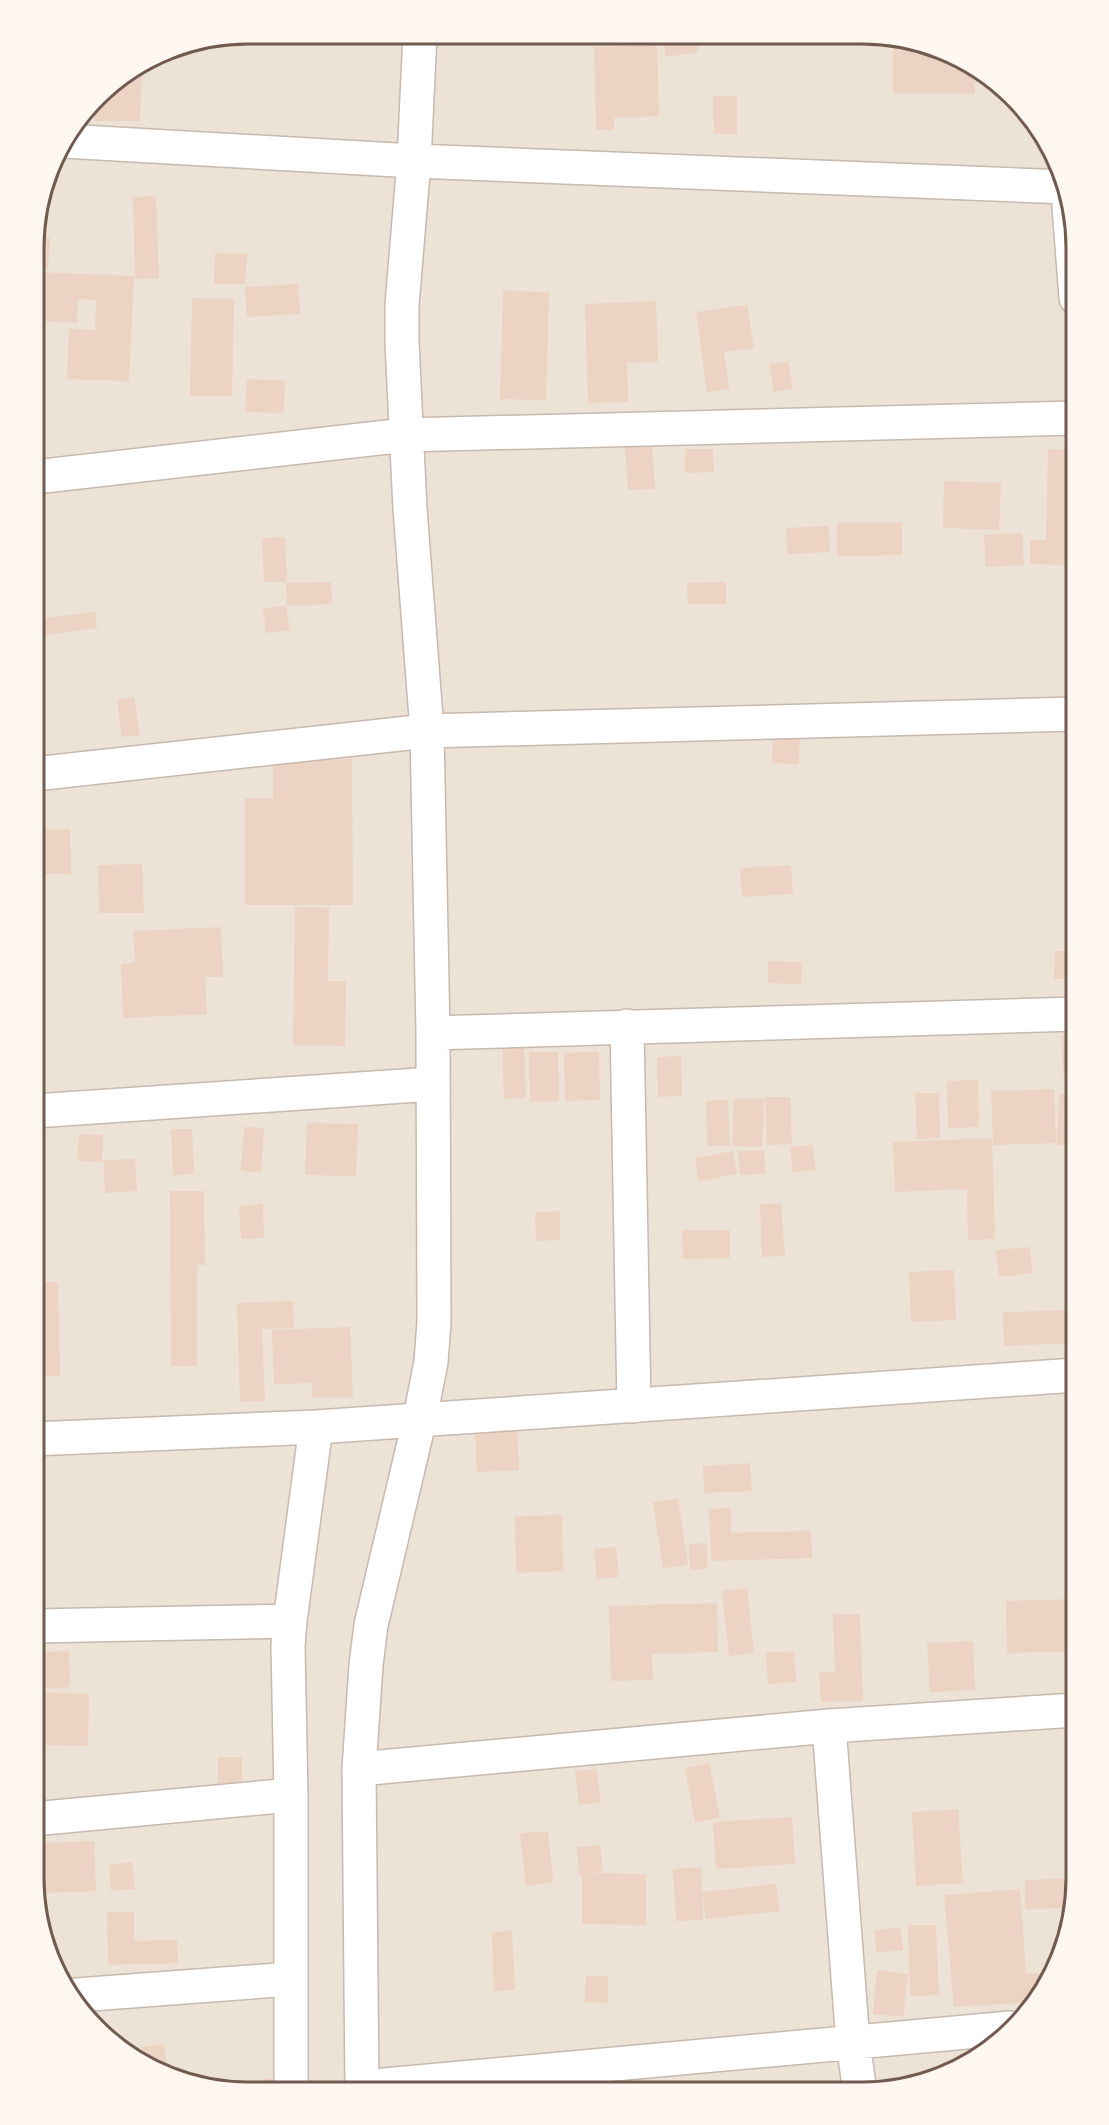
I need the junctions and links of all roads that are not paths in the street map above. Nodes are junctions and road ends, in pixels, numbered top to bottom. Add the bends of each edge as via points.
1 (420, 44) edge
2 (74, 142) edge
3 (414, 161) junction
4 (1056, 187) edge
5 (1066, 418) edge
6 (405, 435) junction
7 (44, 476) edge
8 (1066, 714) edge
9 (428, 732) junction
10 (44, 773) edge
11 (1066, 1014) edge
12 (627, 1026) junction
13 (433, 1033) junction
14 (432, 1084) junction
15 (44, 1110) edge
16 (1065, 1376) edge
17 (633, 1406) junction
18 (420, 1418) junction
19 (316, 1426) junction
20 (44, 1438) edge
21 (290, 1622) junction
22 (44, 1626) edge
23 (1065, 1711) edge
24 (829, 1726) junction
25 (358, 1770) junction
26 (291, 1795) junction
27 (44, 1818) edge
28 (291, 1979) junction
29 (81, 1995) edge
30 (998, 2029) edge
31 (853, 2043) junction
32 (291, 2082) edge
33 (362, 2082) edge
34 (437, 2082) edge
35 (859, 2082) edge

1 - 3 street
2 - 3 street
3 - 4 street
3 - 6 street via 402,305
5 - 6 street
6 - 7 street
6 - 9 street
8 - 9 street
9 - 10 street
9 - 13 street
11 - 12 street
12 - 13 street
12 - 17 street
13 - 14 street
14 - 15 street
14 - 18 street via 434,1322
16 - 17 street
17 - 18 street
18 - 19 street
18 - 25 street via 371,1625
19 - 20 street
19 - 21 street
21 - 22 street
21 - 26 street
23 - 24 street
24 - 25 street
24 - 31 street
25 - 33 street
26 - 27 street
26 - 28 street
28 - 29 street
28 - 32 street
30 - 31 street
31 - 34 street
31 - 35 street

